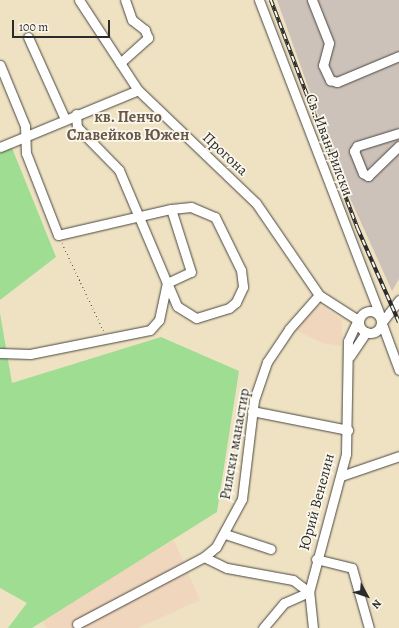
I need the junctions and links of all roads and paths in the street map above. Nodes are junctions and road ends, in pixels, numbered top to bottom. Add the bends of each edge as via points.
1 (79, 0) edge
2 (125, 0) edge
3 (259, 0) edge
4 (312, 0) edge
5 (28, 37) dead end
6 (399, 56) edge
7 (120, 63) junction
8 (0, 65) edge
9 (138, 90) junction
10 (76, 114) junction
11 (65, 119) junction
12 (399, 133) edge
13 (24, 137) junction
14 (0, 146) edge
15 (399, 146) edge
16 (171, 209) junction
17 (138, 217) junction
18 (62, 236) junction
19 (167, 283) junction
20 (319, 295) junction
21 (399, 300) edge
22 (380, 318) junction
23 (358, 321) junction
24 (366, 332) junction
25 (107, 340) junction
26 (0, 353) edge
27 (349, 359) junction
28 (399, 370) edge
29 (252, 412) junction
30 (348, 430) junction
31 (399, 456) edge
32 (341, 476) junction
33 (225, 534) junction
34 (271, 548) dead end
35 (204, 557) junction
36 (316, 559) junction
37 (309, 592) junction
38 (77, 624) dead end
39 (263, 628) edge
40 (313, 628) edge
41 (369, 628) edge

1 - 7 street, Прогона
2 - 7 street via 132,20 145,30 148,38
3 - 22 street, Св. Иван Рилски
4 - 6 street via 329,43 323,65 330,80 336,82
5 - 11 street
7 - 9 street, Прогона
8 - 13 street via 25,126
9 - 10 street
9 - 20 street, Прогона via 256,203
10 - 11 street
10 - 17 street via 77,127 119,170
11 - 13 street
12 - 15 street via 357,146 354,152 363,173 368,176
13 - 14 street
13 - 18 street via 26,153 55,233
16 - 17 street
16 - 19 street via 192,269 189,275
16 - 19 street via 200,207 215,217 241,270 243,287 236,302 229,308 196,318 177,306
17 - 18 street
17 - 19 street
18 - 25 path
19 - 25 street via 155,325 141,333
20 - 23 street, Прогона
20 - 29 street, Рилски манастир via 276,347 265,370
21 - 22 street
22 - 23 street
22 - 24 street
22 - 28 street, Св. Иван Рилски
23 - 24 street, Прогона via 359,329
23 - 27 street, Юрий Венелин via 349,337
24 - 27 street
25 - 26 street via 30,354
27 - 30 street, Юрий Венелин
29 - 30 street
29 - 33 street, Рилски манастир via 246,483
30 - 32 street, Юрий Венелин
31 - 32 street
32 - 36 street, Юрий Венелин
33 - 34 street
33 - 35 street, Рилски манастир
35 - 37 street via 227,568 292,580
35 - 38 street, Рилски манастир
36 - 37 street, Юрий Венелин
36 - 41 street via 352,568
37 - 39 street via 284,603
37 - 40 street, Юрий Венелин

